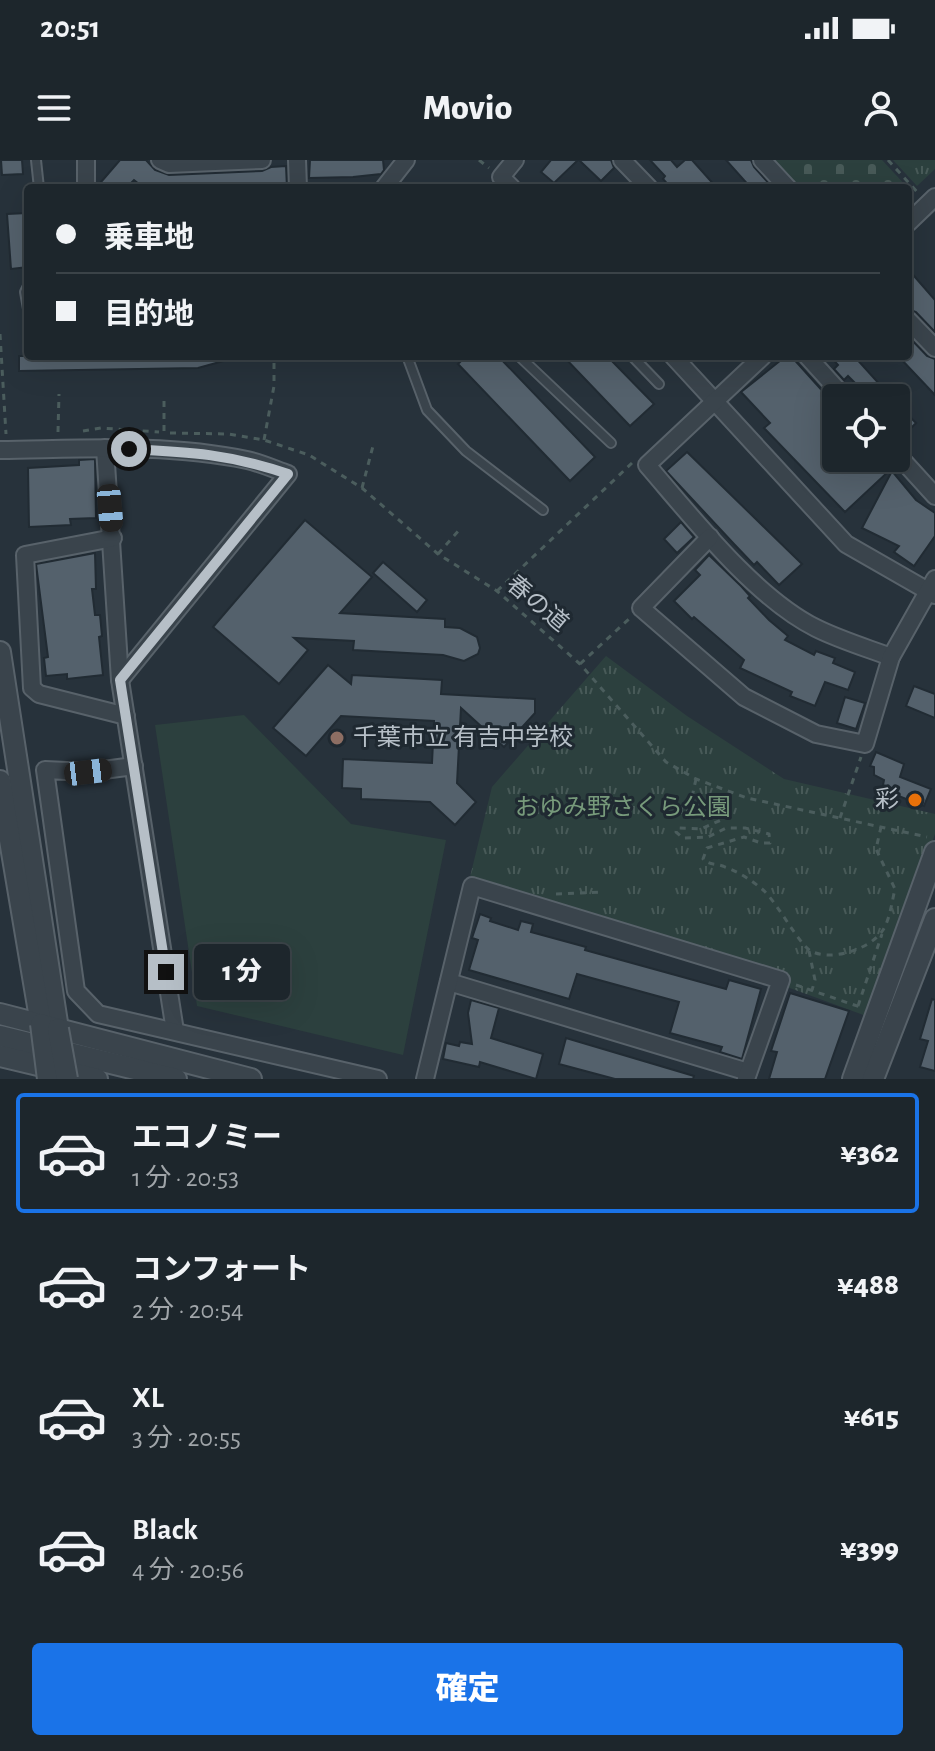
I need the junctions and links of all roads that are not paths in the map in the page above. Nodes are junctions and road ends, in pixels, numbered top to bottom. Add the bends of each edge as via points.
1 (36, 160) edge
2 (86, 160) edge
3 (160, 160) edge
4 (262, 160) edge
5 (297, 160) edge
6 (406, 160) edge
7 (515, 160) edge
8 (622, 160) edge
9 (762, 160) edge
10 (39, 184) edge
11 (86, 184) edge
12 (298, 184) edge
13 (387, 184) edge
14 (503, 184) edge
15 (645, 184) edge
16 (784, 184) edge
17 (930, 200) edge
18 (912, 219) edge
19 (912, 324) edge
20 (935, 348) edge
21 (408, 360) edge
22 (523, 360) edge
23 (636, 360) edge
24 (676, 360) edge
25 (759, 360) edge
26 (811, 360) edge
27 (659, 384) dead end
28 (832, 384) edge
29 (714, 403) junction
30 (611, 443) dead end
31 (3, 444) edge
32 (105, 448) junction
33 (910, 468) edge
34 (935, 496) edge
35 (543, 510) dead end
36 (710, 537) junction
37 (113, 538) junction
38 (933, 588) edge
39 (0, 652) edge
40 (891, 657) junction
41 (120, 680) junction
42 (126, 716) junction
43 (134, 766) junction
44 (0, 781) edge
45 (935, 852) edge
46 (935, 919) edge
47 (894, 968) junction
48 (915, 975) junction
49 (935, 981) edge
50 (449, 982) junction
51 (0, 1014) edge
52 (49, 1026) junction
53 (175, 1031) junction
54 (0, 1036) edge
55 (0, 1056) edge
56 (747, 1075) edge
57 (48, 1079) edge
58 (67, 1079) edge
59 (97, 1079) edge
60 (176, 1079) edge
61 (251, 1079) edge
62 (378, 1079) edge
63 (425, 1079) edge
64 (853, 1079) edge
65 (873, 1079) edge

1 - 10 lane
2 - 11 street
3 - 4 street
5 - 12 street
6 - 13 street
7 - 14 street
8 - 15 street
9 - 16 street
17 - 18 street
19 - 20 street
21 - 35 lane via 427,410 466,451
22 - 30 lane
23 - 27 lane
24 - 29 street
25 - 29 street
26 - 28 street
29 - 36 street via 647,465
29 - 38 street via 846,544
31 - 32 street
32 - 37 street
32 - 41 street via 203,453 249,460 288,474
33 - 34 street
36 - 40 street via 776,602 816,628
36 - 40 street via 641,608 744,697 816,734 865,744
37 - 41 street
37 - 42 street via 25,555 32,688
38 - 40 street
39 - 52 street
41 - 42 street
42 - 43 street
43 - 53 street
43 - 53 street via 45,770 76,991 98,1014
44 - 52 street
45 - 47 street
46 - 48 street
47 - 48 street
47 - 64 street via 868,1010
48 - 49 street
48 - 65 street
50 - 56 street
50 - 56 street via 472,886 781,980
50 - 63 street
51 - 52 street
52 - 57 street, bridge
52 - 58 street, bridge
52 - 61 street
53 - 62 street
54 - 60 street
55 - 59 street

